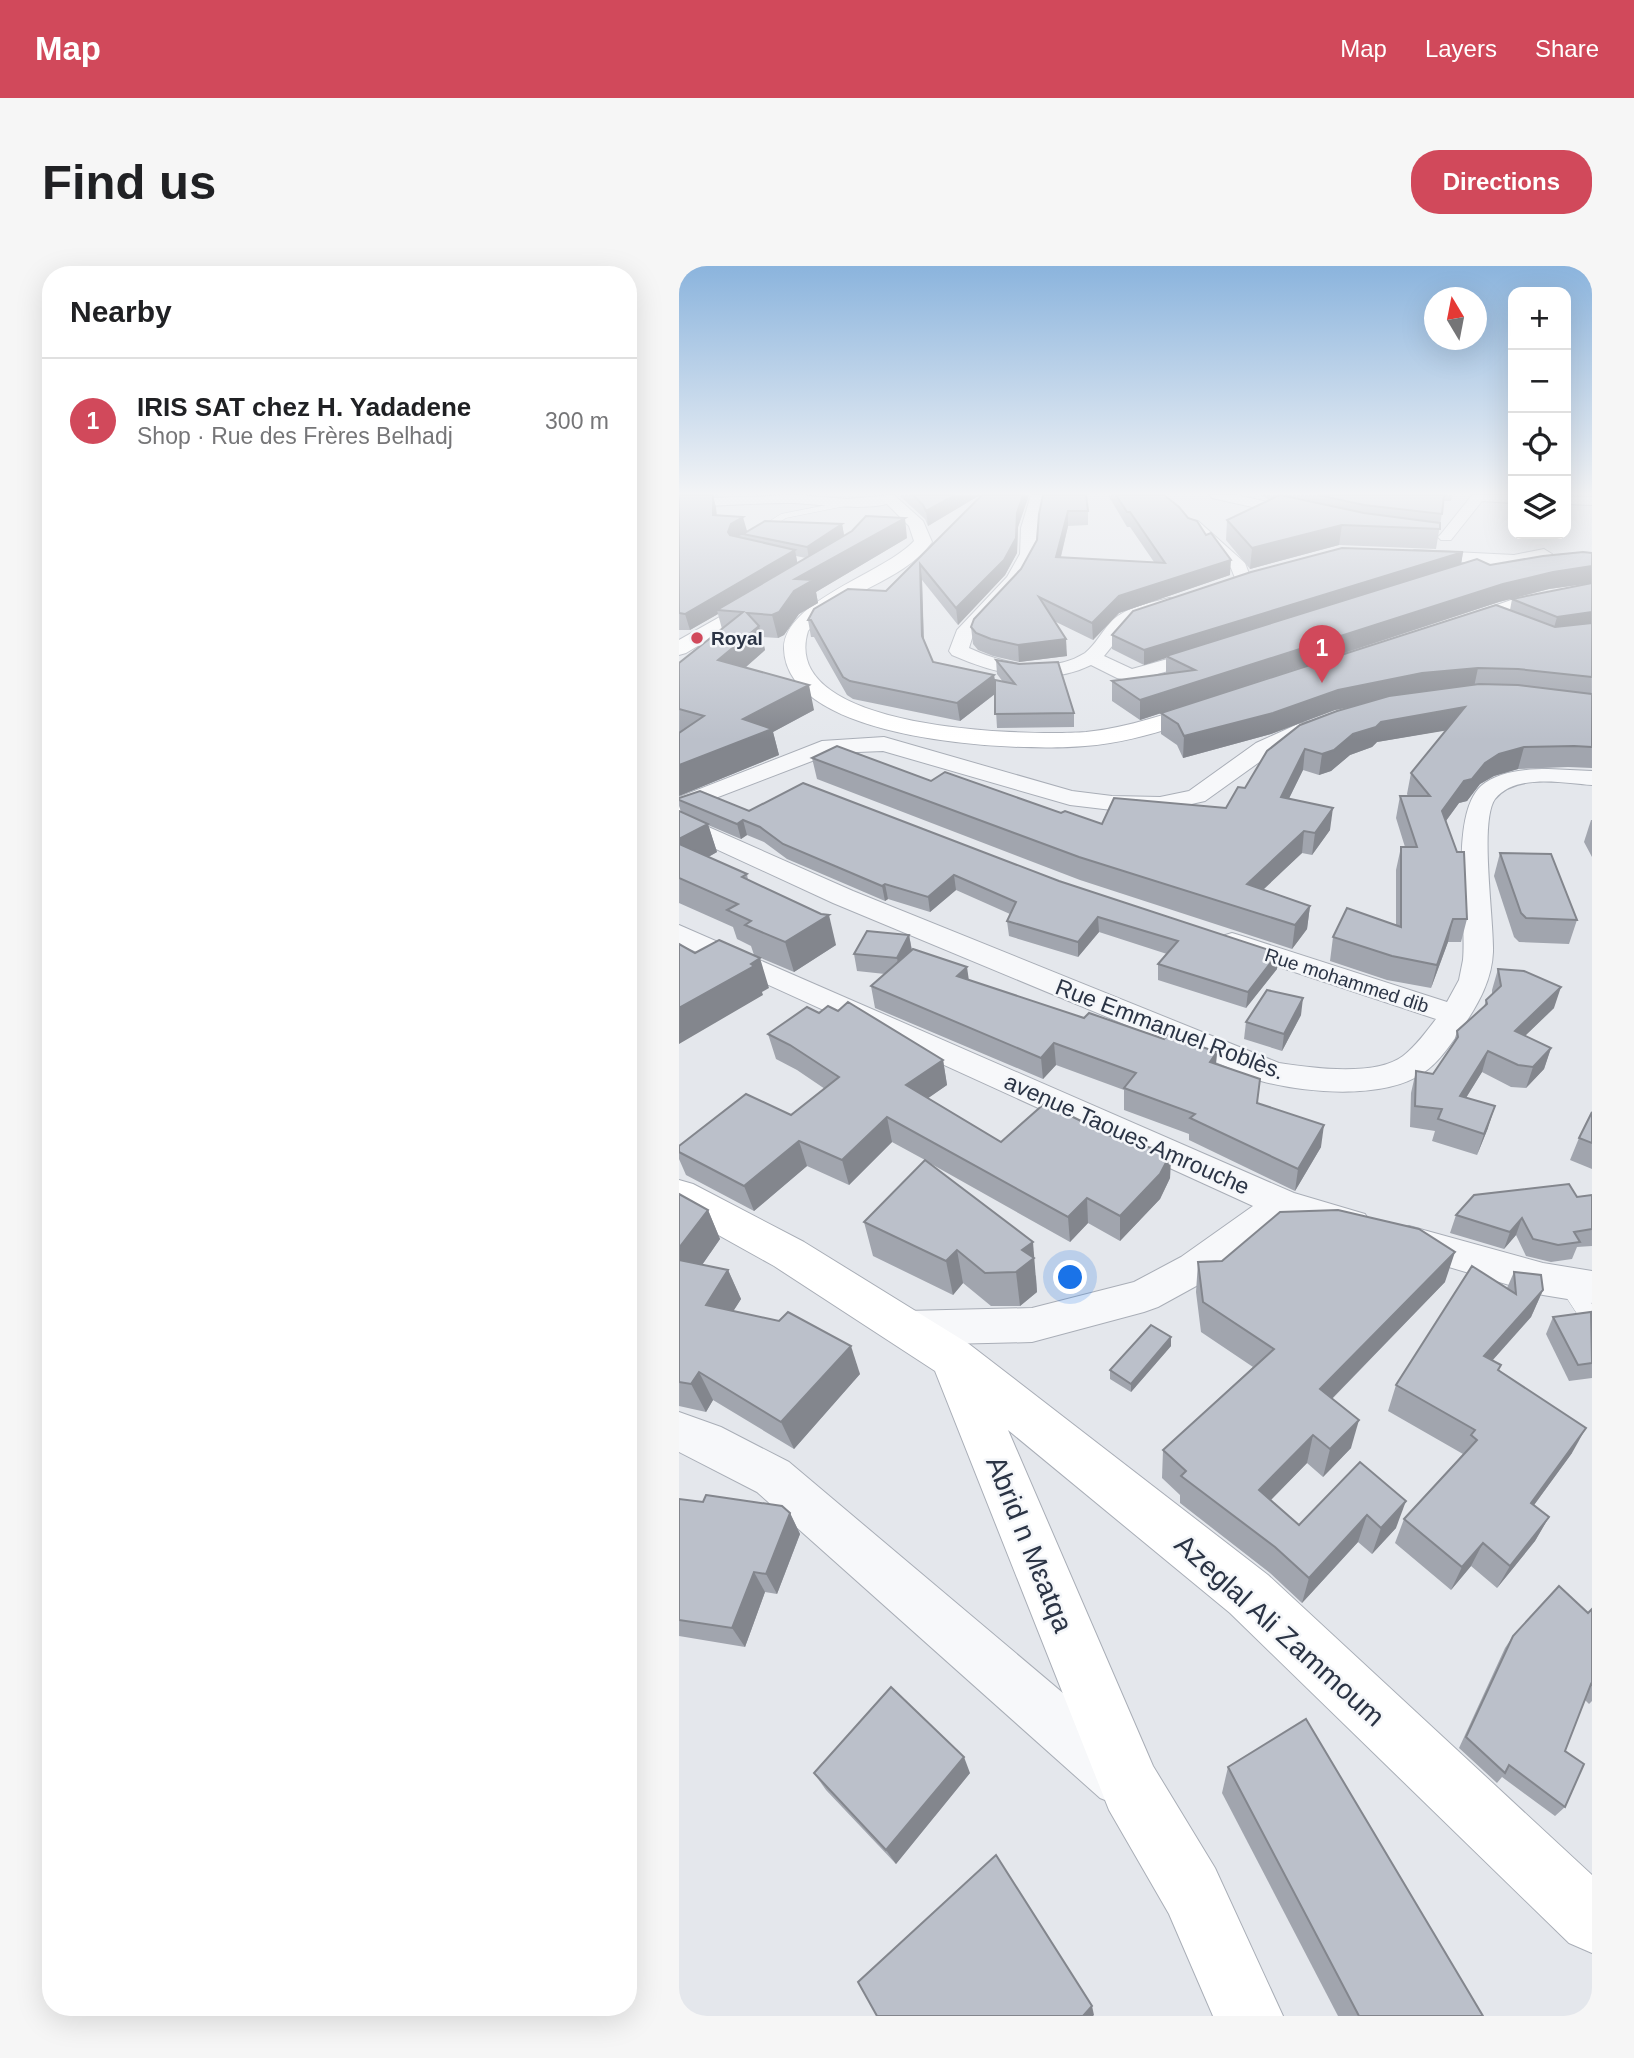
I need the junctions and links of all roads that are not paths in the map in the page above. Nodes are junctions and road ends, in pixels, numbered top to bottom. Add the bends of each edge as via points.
1 (879, 577) edge
2 (1015, 577) edge
3 (778, 590) edge
4 (1592, 591) edge
5 (1190, 596) edge
6 (1435, 633) edge
7 (681, 646) edge
8 (1222, 649) edge
9 (1091, 657) junction
10 (1234, 701) edge
11 (1342, 720) edge
12 (887, 721) junction
13 (830, 746) junction
14 (766, 771) junction
15 (1592, 778) edge
16 (804, 785) edge
17 (679, 805) edge
18 (679, 822) edge
19 (1202, 932) edge
20 (679, 933) edge
21 (1455, 1015) junction
22 (679, 1195) edge
23 (1283, 1204) junction
24 (1580, 1285) edge
25 (1592, 1320) edge
26 (906, 1328) junction
27 (953, 1358) junction
28 (679, 1432) edge
29 (1131, 1788) junction
30 (1591, 1920) edge
31 (1248, 2016) edge

1 - 12 main road via 808,620 798,629 795,644 802,675 820,693 841,706
2 - 9 street via 964,634 959,651 986,664 1019,671 1062,668
3 - 7 main road
4 - 6 main road via 1543,598
5 - 9 street via 1126,619
8 - 9 street via 1133,675
10 - 12 main road via 1160,725 1087,739 968,737
11 - 13 street via 1305,729 1264,748 1197,796 1160,804 1070,798 884,744
12 - 13 street
13 - 14 street
14 - 16 street
14 - 17 street
15 - 21 street, Rue Emmanuel Roblès. via 1517,779 1497,786 1482,801 1476,830 1477,972
18 - 21 street, Rue Emmanuel Roblès. via 843,897 1273,1073 1313,1080 1406,1070
19 - 21 street, Rue mohammed dib
20 - 23 street, avenue Taoues Amrouche
22 - 26 main road via 789,1254
23 - 24 street, avenue Taoues Amrouche via 1543,1279
23 - 26 street via 1195,1268 1144,1296 1032,1325
24 - 25 lane
26 - 27 main road
27 - 29 main road, Abrid n Mɛatqa
27 - 30 main road, Azeglal Ali Zammoum via 1249,1594
28 - 29 street via 773,1478
29 - 31 main road, Abrid n Mɛatqa via 1192,1891

